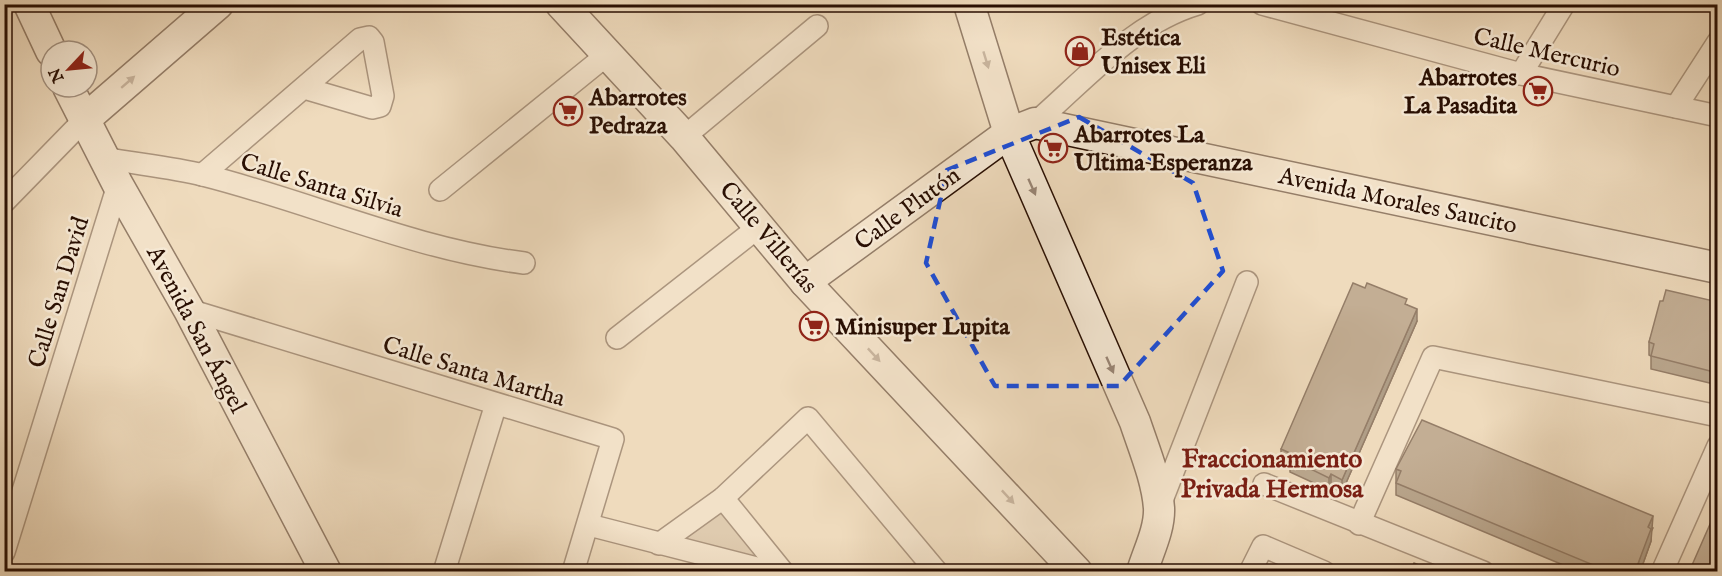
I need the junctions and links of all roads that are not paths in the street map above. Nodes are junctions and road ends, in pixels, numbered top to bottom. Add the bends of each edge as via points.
1 (29, 4) edge
2 (218, 4) edge
3 (561, 4) edge
4 (969, 4) edge
5 (1198, 4) edge
6 (1262, 4) edge
7 (1564, 4) edge
8 (817, 26) dead end
9 (45, 39) edge
10 (1718, 42) edge
11 (608, 54) junction
12 (1521, 74) junction
13 (304, 88) dead end
14 (74, 99) edge
15 (1676, 107) junction
16 (1718, 116) edge
17 (84, 120) junction
18 (1022, 128) junction
19 (684, 136) junction
20 (104, 158) junction
21 (202, 175) junction
22 (118, 185) junction
23 (440, 190) dead end
24 (4, 202) edge
25 (759, 226) junction
26 (524, 263) dead end
27 (1718, 268) edge
28 (805, 282) junction
29 (1247, 282) dead end
30 (189, 310) junction
31 (617, 338) dead end
32 (496, 404) junction
33 (1718, 416) edge
34 (1718, 447) edge
35 (1264, 483) dead end
36 (723, 498) junction
37 (1159, 508) junction
38 (1359, 524) junction
39 (589, 525) junction
40 (659, 544) junction
41 (4, 552) edge
42 (1298, 566) edge
43 (326, 572) edge
44 (444, 572) edge
45 (573, 572) edge
46 (772, 572) edge
47 (783, 572) edge
48 (937, 572) edge
49 (1077, 572) edge
50 (1142, 572) edge
51 (1250, 572) edge
52 (1324, 572) edge
53 (1483, 572) edge
54 (1662, 572) edge

1 - 9 street
17 -> 2 street
3 - 11 street, Calle Villerías
4 -> 18 street
5 - 18 street via 1163,17 1141,31
6 - 12 street, Calle Mercurio
7 - 12 street
8 - 19 street
10 - 15 street
11 - 19 street, Calle Villerías
11 - 23 street
12 - 15 street, Calle Mercurio
13 - 21 street
14 - 17 street, Avenida San Ángel
15 - 16 street, Calle Mercurio
17 - 20 street, Avenida San Ángel
17 - 24 street
18 - 27 street, Avenida Morales Saucito
18 - 28 street, Calle Plutón
18 -> 37 street via 1135,422
19 - 25 street, Calle Villerías
20 - 21 street, Calle Santa Silvia
20 - 22 street, Avenida San Ángel
21 - 26 street, Calle Santa Silvia via 382,231 481,257
22 - 30 street, Avenida San Ángel
22 - 41 street, Calle San David
25 - 28 street, Calle Villerías
25 - 31 street
28 -> 49 street, Calle Villerías
29 - 37 street
30 - 32 street, Calle Santa Martha
30 - 43 street, Avenida San Ángel
32 - 39 street, Calle Santa Martha via 613,439
32 - 44 street
33 - 38 street via 1433,357
34 - 54 street
35 - 38 street
36 - 40 street
36 - 47 street
36 - 48 street via 808,418
37 - 50 street
38 - 53 street
39 - 40 street
39 - 45 street, Calle Santa Martha
40 - 46 street
42 - 51 street via 1263,546
42 - 52 street

